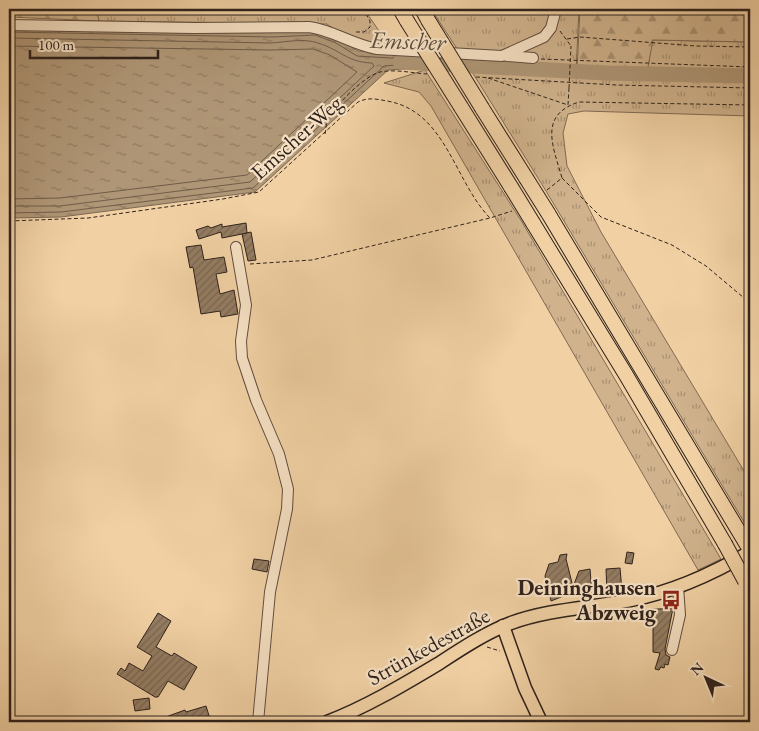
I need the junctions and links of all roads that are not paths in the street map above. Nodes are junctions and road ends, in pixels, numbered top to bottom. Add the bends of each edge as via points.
1 (556, 9) edge
2 (425, 14) edge
3 (403, 15) edge
4 (9, 24) edge
5 (502, 56) junction
6 (533, 58) road end
7 (236, 248) dead end
8 (750, 551) edge
9 (748, 585) edge
10 (678, 586) junction
11 (503, 626) junction
12 (672, 650) dead end
13 (258, 722) edge
14 (327, 722) edge
15 (541, 722) edge

1 - 5 lane via 551,28 544,37
2 - 8 highway, bridge
3 - 9 highway, bridge via 626,375
4 - 5 lane via 309,27 320,28 377,50
5 - 6 lane
7 - 13 lane via 246,305 242,358 279,454 288,489 270,592
8 - 10 main road, Strünkedestraße
10 - 11 main road, Strünkedestraße via 632,600 551,612
10 - 12 lane via 680,615
11 - 14 main road, Strünkedestraße via 403,685
11 - 15 main road

